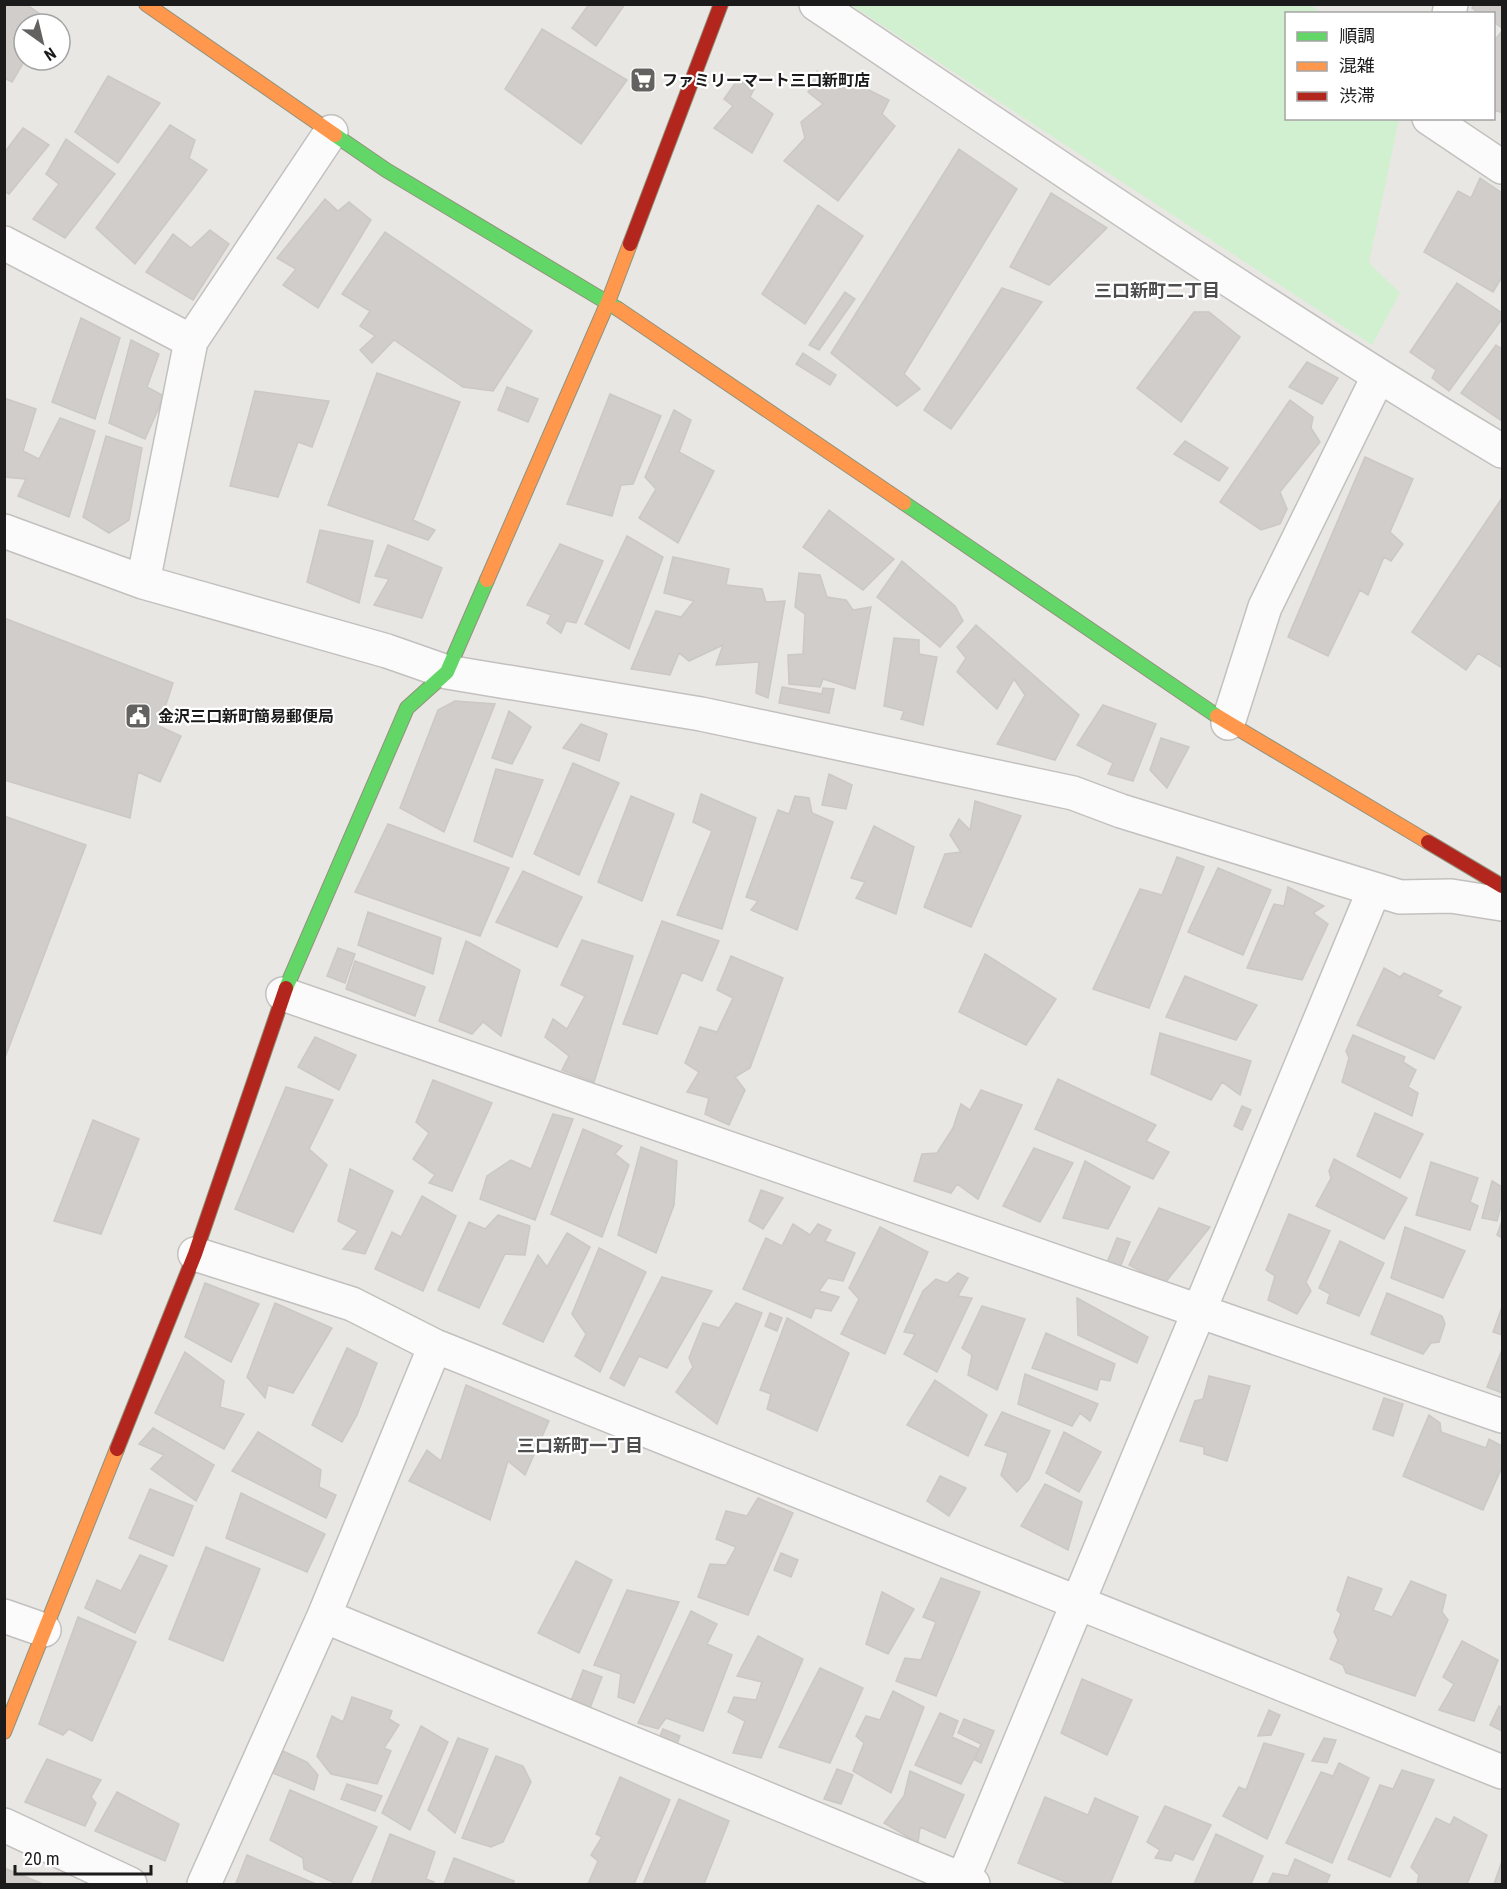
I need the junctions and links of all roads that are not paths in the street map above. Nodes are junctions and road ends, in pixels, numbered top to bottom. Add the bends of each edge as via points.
1 (146, 4) edge
2 (721, 4) edge
3 (816, 4) edge
4 (1432, 120) edge
5 (331, 132) junction
6 (1503, 167) edge
7 (4, 243) edge
8 (608, 302) junction
9 (190, 341) junction
10 (1378, 377) junction
11 (1503, 451) edge
12 (4, 531) edge
13 (143, 582) junction
14 (447, 672) junction
15 (1228, 723) junction
16 (1503, 886) edge
17 (1374, 890) junction
18 (1503, 904) edge
19 (283, 994) junction
20 (195, 1254) junction
21 (1199, 1310) junction
22 (435, 1346) junction
23 (1503, 1416) edge
24 (1078, 1603) junction
25 (4, 1616) edge
26 (324, 1616) junction
27 (44, 1630) junction
28 (4, 1732) edge
29 (1503, 1772) edge
30 (4, 1825) edge
31 (966, 1883) edge
32 (130, 1884) edge
33 (204, 1884) edge

1 - 5 street
2 - 8 street
3 - 10 street
4 - 6 street
5 - 8 street via 386,170
5 - 9 street
7 - 9 street
8 - 14 street
8 - 15 street
9 - 13 street
10 - 11 street
10 - 15 street via 1265,607
12 - 13 street
13 - 14 street via 387,651
14 - 17 street via 701,714 1073,793
14 - 19 street via 408,708
15 - 16 street
17 - 18 street via 1400,897 1451,896
17 - 21 street
19 - 20 street
19 - 21 street
20 - 22 street via 352,1304
20 - 27 street
21 - 23 street
21 - 24 street
22 - 24 street
22 - 26 street
24 - 29 street
24 - 31 street
25 - 27 street
26 - 31 street
26 - 33 street
27 - 28 street
30 - 32 street

